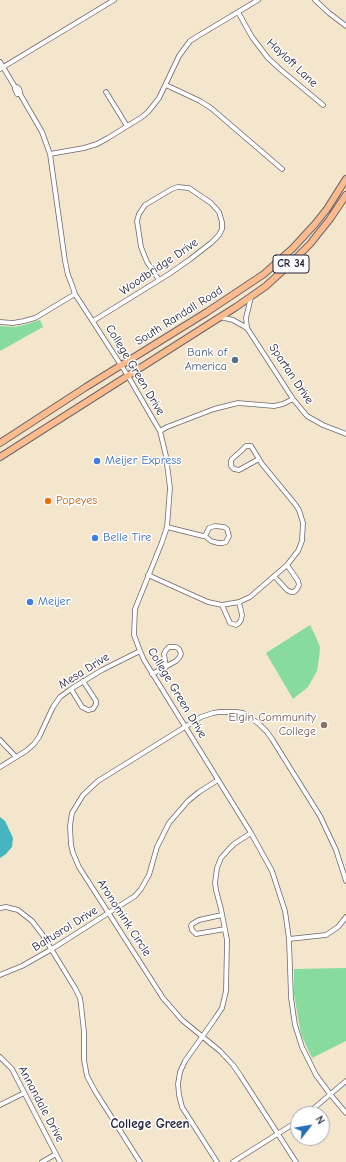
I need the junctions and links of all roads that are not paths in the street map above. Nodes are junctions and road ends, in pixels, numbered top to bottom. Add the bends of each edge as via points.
1 (114, 0) edge
2 (258, 0) edge
3 (315, 0) edge
4 (238, 12) junction
5 (346, 26) edge
6 (0, 62) edge
7 (2, 68) edge
8 (166, 85) junction
9 (106, 92) dead end
10 (323, 105) dead end
11 (127, 126) junction
12 (50, 154) junction
13 (282, 169) dead end
14 (346, 179) edge
15 (346, 195) edge
16 (159, 280) junction
17 (76, 294) junction
18 (251, 297) junction
19 (220, 317) junction
20 (93, 321) junction
21 (0, 322) edge
22 (248, 328) junction
23 (121, 366) junction
24 (128, 376) junction
25 (293, 399) junction
26 (160, 431) junction
27 (346, 434) edge
28 (0, 444) edge
29 (0, 457) edge
30 (259, 459) junction
31 (167, 527) junction
32 (205, 536) junction
33 (287, 565) junction
34 (148, 575) junction
35 (274, 576) junction
36 (239, 602) junction
37 (222, 605) junction
38 (140, 651) junction
39 (166, 667) junction
40 (152, 674) junction
41 (83, 681) junction
42 (71, 689) junction
43 (185, 727) junction
44 (0, 740) edge
45 (16, 757) junction
46 (0, 767) edge
47 (218, 780) junction
48 (251, 833) junction
49 (346, 881) edge
50 (0, 908) edge
51 (109, 913) junction
52 (222, 915) junction
53 (346, 917) edge
54 (225, 929) junction
55 (289, 939) junction
56 (52, 949) junction
57 (0, 975) edge
58 (203, 1036) junction
59 (0, 1057) edge
60 (346, 1081) edge
61 (24, 1093) junction
62 (330, 1094) junction
63 (0, 1105) edge
64 (316, 1106) edge
65 (346, 1113) edge
66 (290, 1126) edge
67 (278, 1134) junction
68 (56, 1154) junction
69 (42, 1162) edge
70 (60, 1162) edge
71 (140, 1162) edge
72 (217, 1162) edge
73 (234, 1162) edge
74 (296, 1162) edge

1 - 7 street
2 - 4 street
3 - 5 street
4 - 8 street via 190,42 179,56
4 - 10 street, Hayloft Lane via 252,38 268,58
6 - 7 street, College Green Drive
7 - 12 street, College Green Drive via 19,89 42,132
8 - 11 street via 148,112
8 - 13 street via 211,108
9 - 11 street
11 - 12 street via 97,144
12 - 17 street, College Green Drive via 68,275
14 - 23 main road, South Randall Road / CR 34 via 316,224 272,268
15 - 18 main road, South Randall Road / CR 34 via 310,244
16 - 16 street, Woodbridge Drive via 141,247 137,221 139,214 145,205 172,189 189,188 218,210 222,219 221,231 189,260
16 - 20 street, Woodbridge Drive
17 - 20 street, College Green Drive
17 - 21 street via 30,320
18 - 19 main road, South Randall Road / CR 34
18 - 22 street via 246,318
19 - 22 street
19 - 24 main road, South Randall Road / CR 34
20 - 23 street, College Green Drive
22 - 25 street, Spartan Drive
23 - 24 street, College Green Drive
23 - 28 main road, South Randall Road / CR 34
24 - 26 street, College Green Drive
24 - 29 main road, South Randall Road / CR 34
25 - 26 street via 274,406 238,403 214,409
25 - 27 street, Spartan Drive via 307,416
26 - 31 street, College Green Drive via 170,488
30 - 30 street via 239,470 234,469 230,463 247,446 251,446
30 - 33 street via 301,515 302,541
31 - 32 street
31 - 34 street, College Green Drive
32 - 32 street via 218,543 226,542 229,536 227,529 215,526 209,528
33 - 35 street
33 - 35 street via 298,581 299,585 294,592 287,590
34 - 37 street via 208,602
34 - 38 street, College Green Drive via 134,615 134,635
35 - 36 street
36 - 37 street
36 - 37 street via 242,615 236,625 230,623
38 - 40 street, College Green Drive
38 - 41 street, Mesa Drive
39 - 39 street via 176,661 181,654 176,647 166,650
39 - 40 street
40 - 43 street, College Green Drive
41 - 42 street, Mesa Drive
41 - 42 street via 96,701 93,709 82,707
42 - 45 street, Mesa Drive via 56,702 34,744
43 - 47 street, College Green Drive
43 - 49 street, Aronomink Circle via 207,715 231,711 243,713 258,723 272,739 320,816 336,850
43 - 51 street, Aronomink Circle via 93,785 72,813 70,826 73,853
44 - 45 street
45 - 46 street, Mesa Drive
47 - 48 street, College Green Drive
47 - 51 street, Baltusrol Drive via 193,797 176,815 160,840 149,876 142,889
48 - 52 street via 229,849 217,868 216,890
48 - 55 street, College Green Drive via 272,871 285,911
50 - 56 street via 18,910 27,916
51 - 56 street, Baltusrol Drive
51 - 58 street, Aronomink Circle via 169,1005 190,1027
52 - 54 street
52 - 54 street via 199,920 192,924 192,930 196,934
53 - 55 street via 338,927 326,934
54 - 58 street via 228,951 226,991 222,1008
55 - 62 street, College Green Drive via 291,998 295,1025 308,1061
56 - 57 street, Baltusrol Drive
56 - 71 street via 80,998 87,1076
58 - 67 street, Aronomink Circle via 226,1057 240,1075
58 - 72 street via 180,1072 179,1095 188,1118
59 - 61 street, Annandale Drive via 10,1067
60 - 62 street
61 - 63 street
61 - 68 street, Annandale Drive
62 - 64 street
62 - 65 street, College Green Drive
66 - 67 street
67 - 73 street
67 - 74 street, Aronomink Circle
68 - 69 street
68 - 70 street, Annandale Drive

